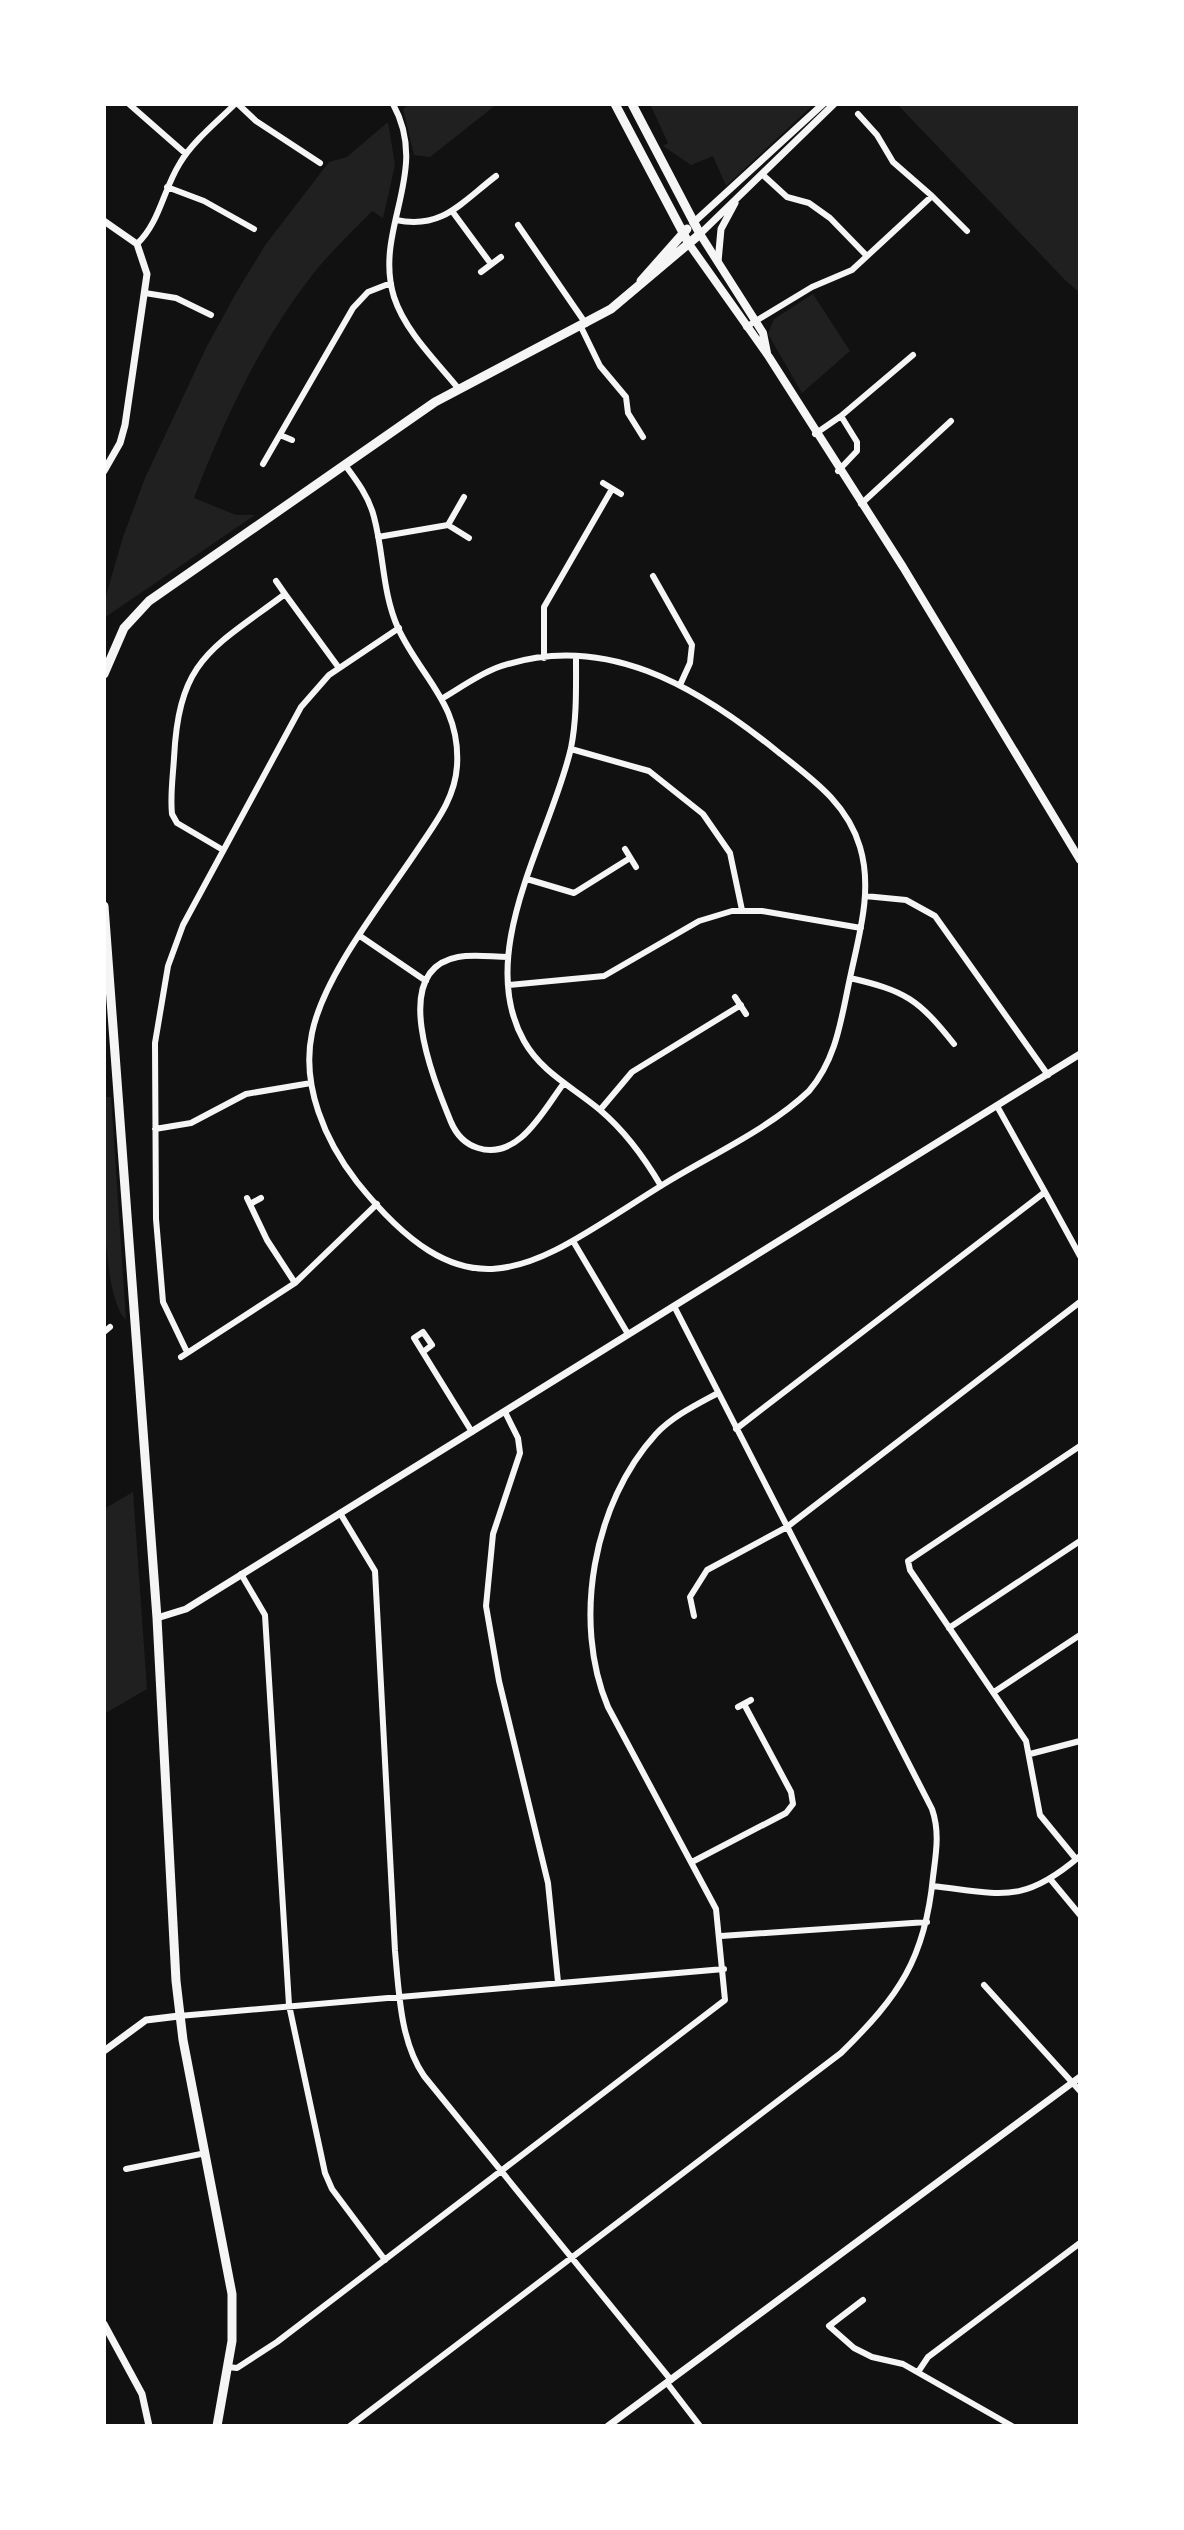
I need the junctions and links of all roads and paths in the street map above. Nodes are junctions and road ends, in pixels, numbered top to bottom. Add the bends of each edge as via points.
1 (129, 104) edge
2 (236, 104) edge
3 (393, 104) edge
4 (615, 104) edge
5 (632, 104) edge
6 (823, 104) edge
7 (834, 104) edge
8 (858, 114) dead end
9 (318, 147) dead end
10 (186, 154) junction
11 (312, 155) junction
12 (320, 163) dead end
13 (479, 174) dead end
14 (763, 175) junction
15 (496, 176) dead end
16 (487, 183) junction
17 (167, 187) junction
18 (932, 196) junction
19 (738, 198) junction
20 (452, 211) junction
21 (249, 213) dead end
22 (396, 220) junction
23 (104, 221) edge
24 (243, 222) junction
25 (693, 223) junction
26 (518, 225) dead end
27 (254, 229) dead end
28 (967, 231) dead end
29 (683, 233) junction
30 (700, 234) junction
31 (137, 244) junction
32 (689, 244) junction
33 (867, 256) junction
34 (501, 257) dead end
35 (718, 262) junction
36 (491, 264) junction
37 (481, 272) dead end
38 (391, 283) junction
39 (145, 293) junction
40 (629, 296) junction
41 (205, 299) dead end
42 (199, 308) junction
43 (211, 315) dead end
44 (756, 322) junction
45 (584, 326) junction
46 (746, 327) junction
47 (913, 355) dead end
48 (769, 357) junction
49 (458, 388) junction
50 (841, 416) junction
51 (951, 421) dead end
52 (815, 434) junction
53 (280, 435) junction
54 (643, 437) dead end
55 (292, 440) dead end
56 (263, 464) dead end
57 (345, 465) junction
58 (104, 471) edge
59 (838, 471) junction
60 (603, 483) dead end
61 (612, 489) junction
62 (621, 494) dead end
63 (464, 497) dead end
64 (861, 504) junction
65 (448, 525) junction
66 (378, 537) junction
67 (469, 538) dead end
68 (653, 576) dead end
69 (667, 578) dead end
70 (276, 581) dead end
71 (657, 584) junction
72 (285, 594) junction
73 (399, 628) junction
74 (576, 656) junction
75 (544, 658) junction
76 (339, 668) junction
77 (104, 674) edge
78 (680, 685) junction
79 (443, 698) junction
80 (571, 749) junction
81 (625, 849) dead end
82 (223, 850) junction
83 (630, 858) junction
84 (1080, 860) edge
85 (636, 867) dead end
86 (527, 879) junction
87 (865, 896) junction
88 (104, 906) edge
89 (742, 910) junction
90 (861, 928) junction
91 (360, 936) junction
92 (508, 957) junction
93 (850, 978) junction
94 (426, 981) junction
95 (509, 985) junction
96 (735, 997) dead end
97 (741, 1005) junction
98 (746, 1014) dead end
99 (954, 1044) dead end
100 (1080, 1054) edge
101 (1048, 1075) junction
102 (311, 1083) junction
103 (564, 1083) junction
104 (997, 1106) junction
105 (600, 1110) junction
106 (155, 1129) junction
107 (661, 1186) junction
108 (1045, 1192) junction
109 (261, 1198) dead end
110 (377, 1204) junction
111 (573, 1241) junction
112 (1080, 1256) edge
113 (295, 1283) junction
114 (1080, 1302) edge
115 (674, 1306) junction
116 (628, 1334) junction
117 (423, 1352) dead end
118 (718, 1393) junction
119 (505, 1412) junction
120 (736, 1429) junction
121 (472, 1432) junction
122 (1080, 1446) edge
123 (340, 1513) junction
124 (787, 1527) junction
125 (1080, 1541) edge
126 (241, 1574) junction
127 (694, 1616) dead end
128 (157, 1618) junction
129 (949, 1628) junction
130 (1080, 1635) edge
131 (994, 1692) junction
132 (744, 1704) dead end
133 (1080, 1741) edge
134 (1030, 1754) junction
135 (1078, 1857) edge
136 (692, 1862) junction
137 (1051, 1880) junction
138 (932, 1886) junction
139 (1080, 1915) edge
140 (927, 1922) junction
141 (721, 1936) junction
142 (724, 1969) junction
143 (558, 1982) junction
144 (984, 1985) dead end
145 (399, 1995) junction
146 (289, 2005) junction
147 (179, 2016) junction
148 (104, 2051) edge
149 (1080, 2077) edge
150 (1071, 2082) junction
151 (1080, 2091) edge
152 (206, 2153) junction
153 (126, 2169) dead end
154 (502, 2171) junction
155 (1080, 2243) edge
156 (572, 2256) junction
157 (385, 2260) junction
158 (863, 2300) dead end
159 (104, 2324) edge
160 (829, 2326) junction
161 (819, 2333) dead end
162 (228, 2367) junction
163 (918, 2372) junction
164 (669, 2381) junction
165 (149, 2426) edge
166 (217, 2426) edge
167 (350, 2426) edge
168 (608, 2426) edge
169 (700, 2426) edge
170 (1012, 2426) edge

1 - 10 street
2 - 10 street
2 - 11 street
3 - 22 street via 408,158
4 - 29 main road
5 - 25 main road
6 - 25 street
7 - 14 street
8 - 18 street via 893,162
9 - 11 street
10 - 17 street
11 - 12 street
13 - 16 street
14 - 19 street
14 - 33 street via 787,197 809,203 830,218
15 - 16 street
16 - 20 street
17 - 24 street
17 - 31 street via 154,225
18 - 28 street
18 - 33 street
19 - 30 street
19 - 35 street via 721,229
20 - 22 street via 425,224
20 - 36 street
21 - 24 street
22 - 38 street
23 - 31 street
24 - 27 street
25 - 29 main road
25 - 30 main road
26 - 45 street
29 - 32 main road
29 - 40 main road
30 - 32 main road
30 - 35 main road
31 - 39 street via 146,264
32 - 40 main road
32 - 46 main road
33 - 44 street via 852,270 812,287
34 - 36 street
35 - 44 main road
36 - 37 street
38 - 49 street via 404,318
38 - 53 street via 368,292 353,308
39 - 42 street
39 - 58 street via 125,425
40 - 45 main road
41 - 42 street
42 - 43 street
44 - 46 street
44 - 48 main road
45 - 49 main road
45 - 54 street via 600,366 626,397 628,413
46 - 48 main road
47 - 50 street
48 - 52 main road
49 - 57 main road
50 - 52 street
50 - 59 street via 857,451
51 - 64 street
52 - 59 main road
53 - 55 street
53 - 56 street
57 - 66 street via 369,502
57 - 77 main road via 149,601 124,628
59 - 64 main road
60 - 61 street
61 - 62 street
61 - 75 street via 544,607
63 - 65 street
64 - 84 main road
65 - 66 street
65 - 67 street
66 - 73 street
68 - 71 street
69 - 71 street
70 - 72 street
71 - 78 street via 692,645
72 - 76 street
72 - 82 street via 209,650 183,694 175,738 172,817
73 - 76 street
73 - 79 street
74 - 75 street
74 - 78 street via 629,663
74 - 80 street
75 - 79 street via 491,670
76 - 82 street via 301,707
78 - 87 street via 730,713 837,803 860,845
79 - 91 street via 457,749 451,797
80 - 86 street
80 - 89 street via 649,771 703,814 730,853
81 - 83 street
82 - 106 street via 179,933 164,981 155,1043
83 - 85 street
83 - 86 street via 574,893
86 - 92 street
87 - 90 street
87 - 101 street via 906,900 935,916
88 - 128 main road
89 - 90 street
89 - 95 street via 699,921 604,976
90 - 93 street
91 - 94 street
91 - 102 street via 316,1016 309,1050
92 - 94 street via 456,957
92 - 95 street
93 - 99 street via 909,996
93 - 107 street via 833,1051 809,1091
94 - 103 street via 418,1018 447,1114 465,1141 492,1150 515,1143
95 - 103 street via 525,1042
96 - 97 street
97 - 98 street
97 - 105 street via 632,1072
100 - 101 street
101 - 104 street
102 - 106 street via 246,1094 191,1123
102 - 110 street via 334,1146
103 - 105 street
104 - 108 street
104 - 115 street
105 - 107 street via 643,1156
106 - 113 street via 161,1294 183,1354
107 - 111 street
108 - 112 street
108 - 120 street
109 - 113 street via 249,1201
110 - 111 street via 416,1241 467,1266 520,1266
110 - 113 street
111 - 116 street
114 - 124 street
115 - 116 street
115 - 118 street
116 - 119 street
117 - 121 street
118 - 120 street
118 - 136 street via 668,1423 633,1466 604,1536 590,1615 593,1660 605,1698
119 - 121 street
119 - 143 street via 520,1453 493,1534 487,1616 548,1883
120 - 124 street
121 - 123 street
122 - 129 street via 908,1561
123 - 126 street
123 - 145 street via 375,1571
124 - 127 street via 707,1570 690,1597
124 - 138 street via 932,1809 937,1833
125 - 129 street
126 - 128 street via 186,1609
126 - 146 street via 265,1615
128 - 147 main road
129 - 131 street
130 - 131 street
131 - 134 street
132 - 136 street via 793,1804 786,1813
133 - 134 street
134 - 135 street via 1040,1815
135 - 137 street
136 - 141 street via 716,1909
137 - 138 street via 1014,1893
137 - 139 street
138 - 140 street
140 - 141 street
140 - 156 street via 905,1982 841,2053
141 - 142 street
142 - 143 street
142 - 154 street via 727,1992 721,2005
143 - 145 street
144 - 150 street
145 - 146 street
145 - 154 street via 417,2067
146 - 147 street
146 - 157 street via 325,2173
147 - 148 street via 146,2020
147 - 152 main road
149 - 150 street
150 - 151 street
150 - 164 street
152 - 153 street
152 - 162 main road via 232,2294
154 - 156 street
154 - 157 street
155 - 163 street via 928,2357
156 - 164 street
156 - 167 street
157 - 162 street via 250,2361
158 - 160 street
159 - 165 street via 142,2394
160 - 161 street
160 - 163 street via 868,2356
162 - 166 main road
163 - 170 street
164 - 168 street
164 - 169 street

